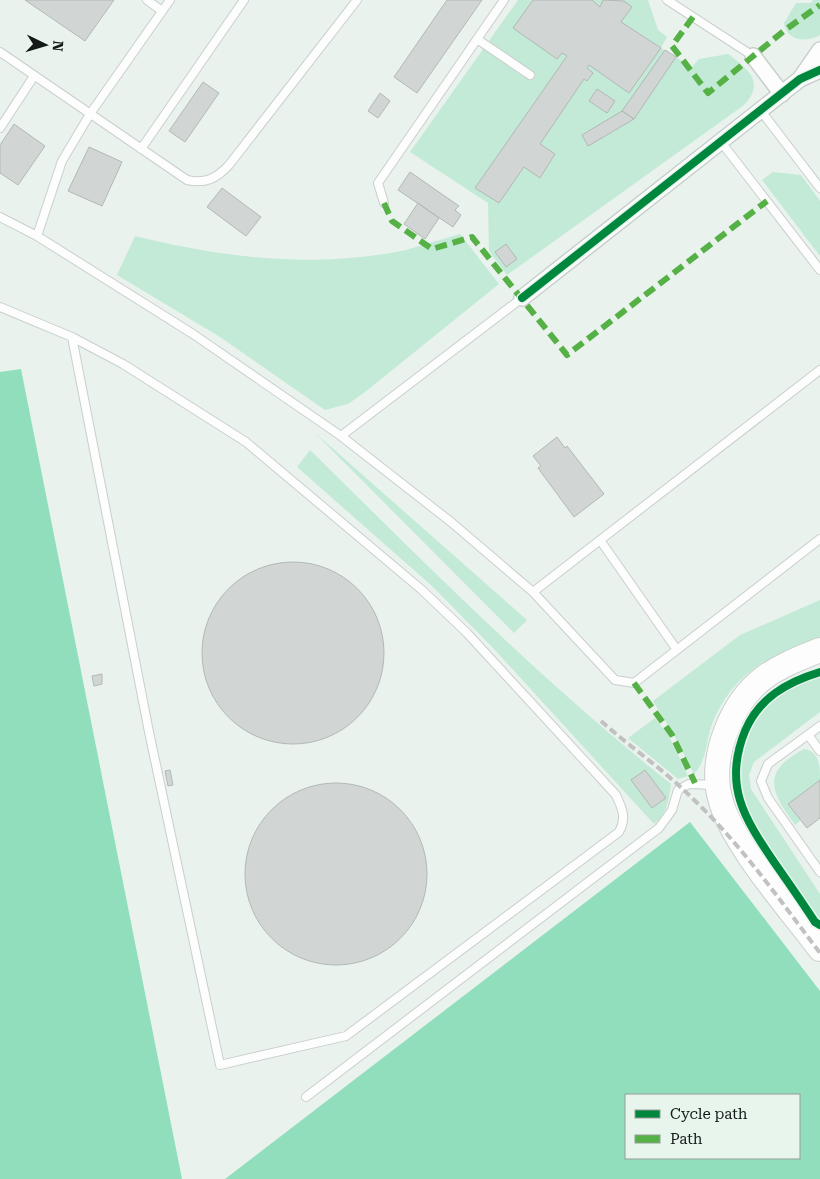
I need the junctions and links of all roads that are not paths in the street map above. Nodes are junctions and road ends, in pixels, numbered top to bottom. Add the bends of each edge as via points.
1 (147, 0) edge
2 (170, 0) edge
3 (244, 0) edge
4 (356, 0) edge
5 (504, 0) edge
6 (667, 0) edge
7 (162, 11) junction
8 (477, 39) junction
9 (820, 50) edge
10 (0, 52) edge
11 (753, 56) joint
12 (820, 70) edge
13 (530, 75) dead end
14 (34, 76) junction
15 (800, 79) junction
16 (782, 94) junction
17 (761, 111) junction
18 (90, 114) junction
19 (0, 128) edge
20 (721, 142) junction
21 (141, 149) junction
22 (820, 188) edge
23 (384, 203) dead end
24 (0, 217) edge
25 (37, 236) junction
26 (820, 270) edge
27 (522, 298) joint
28 (0, 307) edge
29 (72, 337) junction
30 (820, 370) edge
31 (341, 436) junction
32 (820, 539) edge
33 (600, 540) junction
34 (533, 592) junction
35 (677, 650) junction
36 (820, 650) edge
37 (820, 726) edge
38 (808, 735) junction
39 (820, 750) edge
40 (718, 785) junction
41 (820, 872) edge
42 (820, 949) edge
43 (306, 1097) dead end

1 - 7 lane
2 - 7 lane
3 - 21 lane
4 - 21 lane via 220,175 208,181 187,180
5 - 8 lane
6 - 11 lane
7 - 18 lane
8 - 13 lane
8 - 23 lane via 378,183
9 - 15 street
10 - 14 lane
11 - 16 street
12 - 15 street
14 - 18 lane
14 - 19 lane
15 - 16 street
16 - 17 street
17 - 20 street
17 - 22 lane
18 - 21 lane
18 - 25 lane via 62,161
20 - 26 lane
20 - 27 street
24 - 25 lane
25 - 31 lane via 192,334
27 - 31 lane
28 - 29 lane
29 - 29 lane via 123,364 246,442 388,560 467,632 616,794 621,804 624,815 619,832 346,1036 220,1065 149,732
30 - 33 lane
31 - 34 lane via 451,522
32 - 35 lane
33 - 34 lane
33 - 35 lane
34 - 35 lane via 615,680 634,683
36 - 40 main road via 780,666 761,678 741,701 721,744
37 - 38 lane
38 - 39 lane
38 - 41 lane via 768,764 761,781 768,798
40 - 42 main road via 723,810 741,843
40 - 43 lane via 689,784 678,790 672,810 659,828

